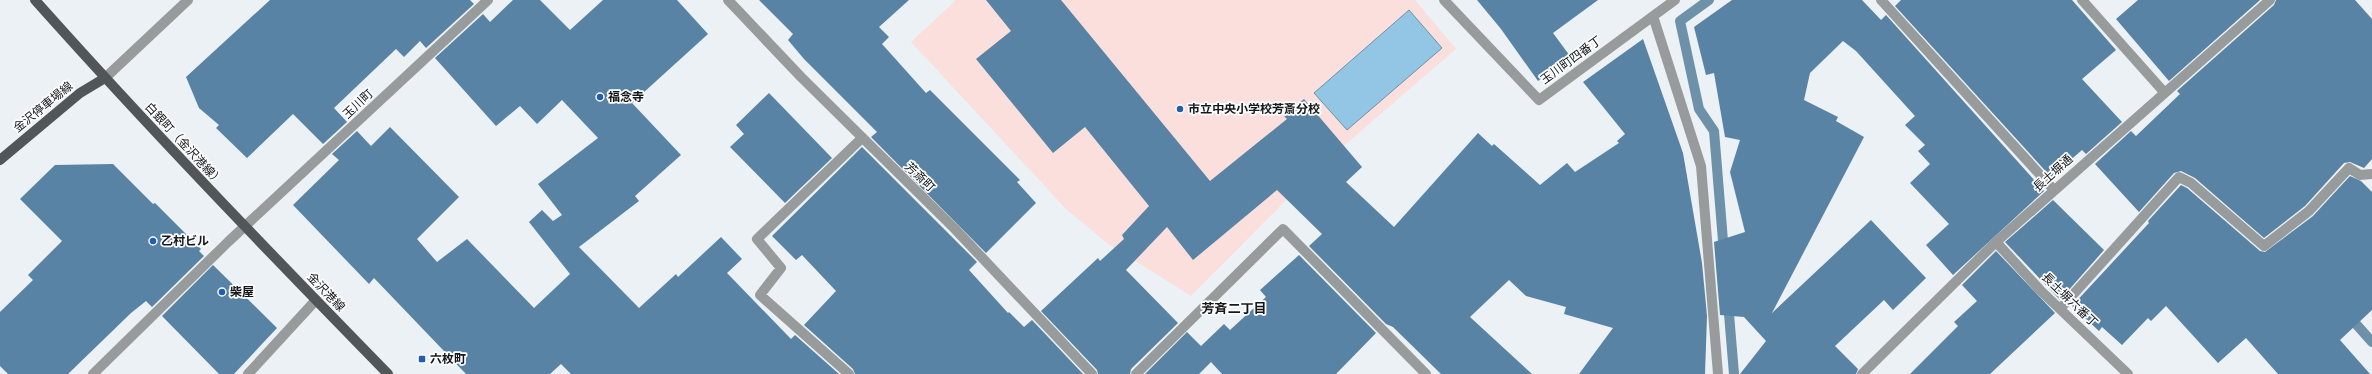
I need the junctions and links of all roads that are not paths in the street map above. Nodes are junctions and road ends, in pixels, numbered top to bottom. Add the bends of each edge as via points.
1 (35, 0) edge
2 (188, 0) edge
3 (488, 0) edge
4 (728, 0) edge
5 (1444, 0) edge
6 (1675, 0) edge
7 (1881, 0) edge
8 (2082, 0) edge
9 (2270, 0) edge
10 (1653, 16) junction
11 (105, 78) junction
12 (2164, 92) junction
13 (862, 138) junction
14 (0, 160) edge
15 (2372, 174) edge
16 (2054, 190) junction
17 (245, 227) junction
18 (1996, 242) junction
19 (316, 300) junction
20 (2060, 309) junction
21 (93, 374) edge
22 (248, 374) edge
23 (388, 374) edge
24 (849, 374) edge
25 (1092, 374) edge
26 (1136, 374) edge
27 (1426, 374) edge
28 (1718, 374) edge
29 (1862, 374) edge
30 (2128, 374) edge

1 - 11 main road, 白銀町（金沢港線）
2 - 11 street
3 - 17 street, 玉川町
4 - 13 street, 芳斎町
5 - 10 street, 玉川町四番丁 via 1539,100
6 - 10 street
7 - 16 street
8 - 12 street
9 - 12 street, 長土塀通
10 - 28 street via 1701,166
11 - 14 main road, 金沢停車場線 via 80,93
11 - 17 main road, 白銀町（金沢港線）
12 - 16 street, 長土塀通
13 - 24 street via 757,239 781,268 760,295
13 - 25 street, 芳斎町 via 954,228
15 - 20 street via 2360,175 2349,168 2309,211 2264,246 2191,183 2179,177
16 - 18 street, 長土塀通
17 - 19 main road, 金沢港線
17 - 21 street, 玉川町
18 - 20 street, 長土塀六番丁
18 - 29 street, 長土塀通
19 - 22 street
19 - 23 main road, 金沢港線
20 - 30 street, 長土塀六番丁
26 - 27 street via 1283,229

